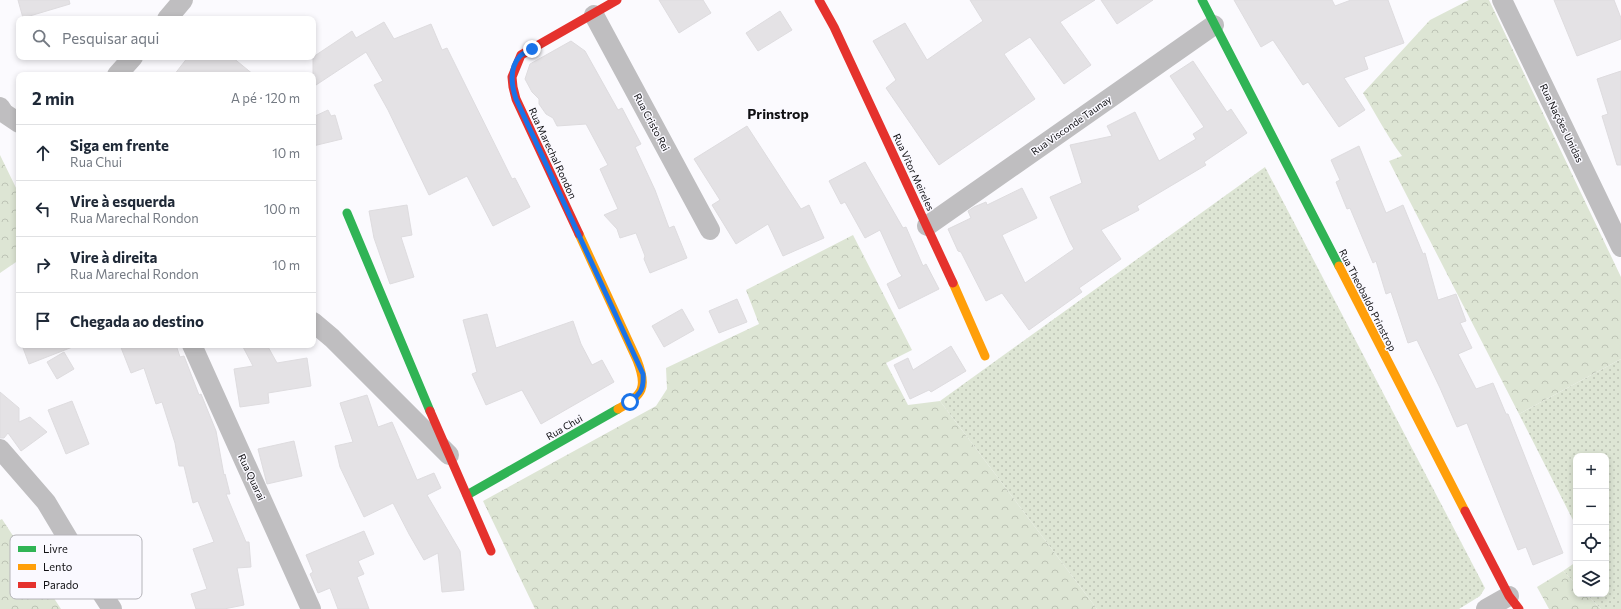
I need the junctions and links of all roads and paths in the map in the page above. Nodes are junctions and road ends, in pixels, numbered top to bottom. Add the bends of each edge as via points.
1 (183, 0) edge
2 (617, 0) edge
3 (819, 0) edge
4 (1202, 0) edge
5 (1502, 0) edge
6 (594, 15) junction
7 (170, 16) edge
8 (1214, 25) junction
9 (130, 60) edge
10 (120, 72) edge
11 (0, 107) edge
12 (16, 121) edge
13 (347, 213) dead end
14 (927, 226) junction
15 (710, 230) dead end
16 (1621, 247) edge
17 (316, 325) edge
18 (193, 348) edge
19 (985, 356) dead end
20 (637, 360) joint
21 (0, 450) edge
22 (452, 458) junction
23 (467, 495) junction
24 (66, 535) edge
25 (490, 551) dead end
26 (106, 599) edge
27 (1514, 602) edge
28 (112, 609) edge
29 (311, 609) edge
30 (1486, 609) edge

1 - 7 street
2 - 6 street, Rua Marechal Rondon
3 - 14 street, Rua Vitor Meireles
4 - 8 street, Rua Theobaldo Prinstrop
5 - 16 street, Rua Nações Unidas
6 - 15 street, Rua Cristo Rei
6 - 20 street, Rua Marechal Rondon via 521,55 513,69 511,84
8 - 14 street, Rua Visconde Taunay
8 - 27 street, Rua Theobaldo Prinstrop
9 - 10 street
11 - 12 street
13 - 22 street
14 - 19 street, Rua Vitor Meireles
17 - 22 street
18 - 29 street, Rua Quarai
20 - 23 street, Rua Chui via 644,384 640,394 630,402
21 - 24 street via 46,502
22 - 23 street
23 - 25 street
26 - 28 street
27 - 30 street

